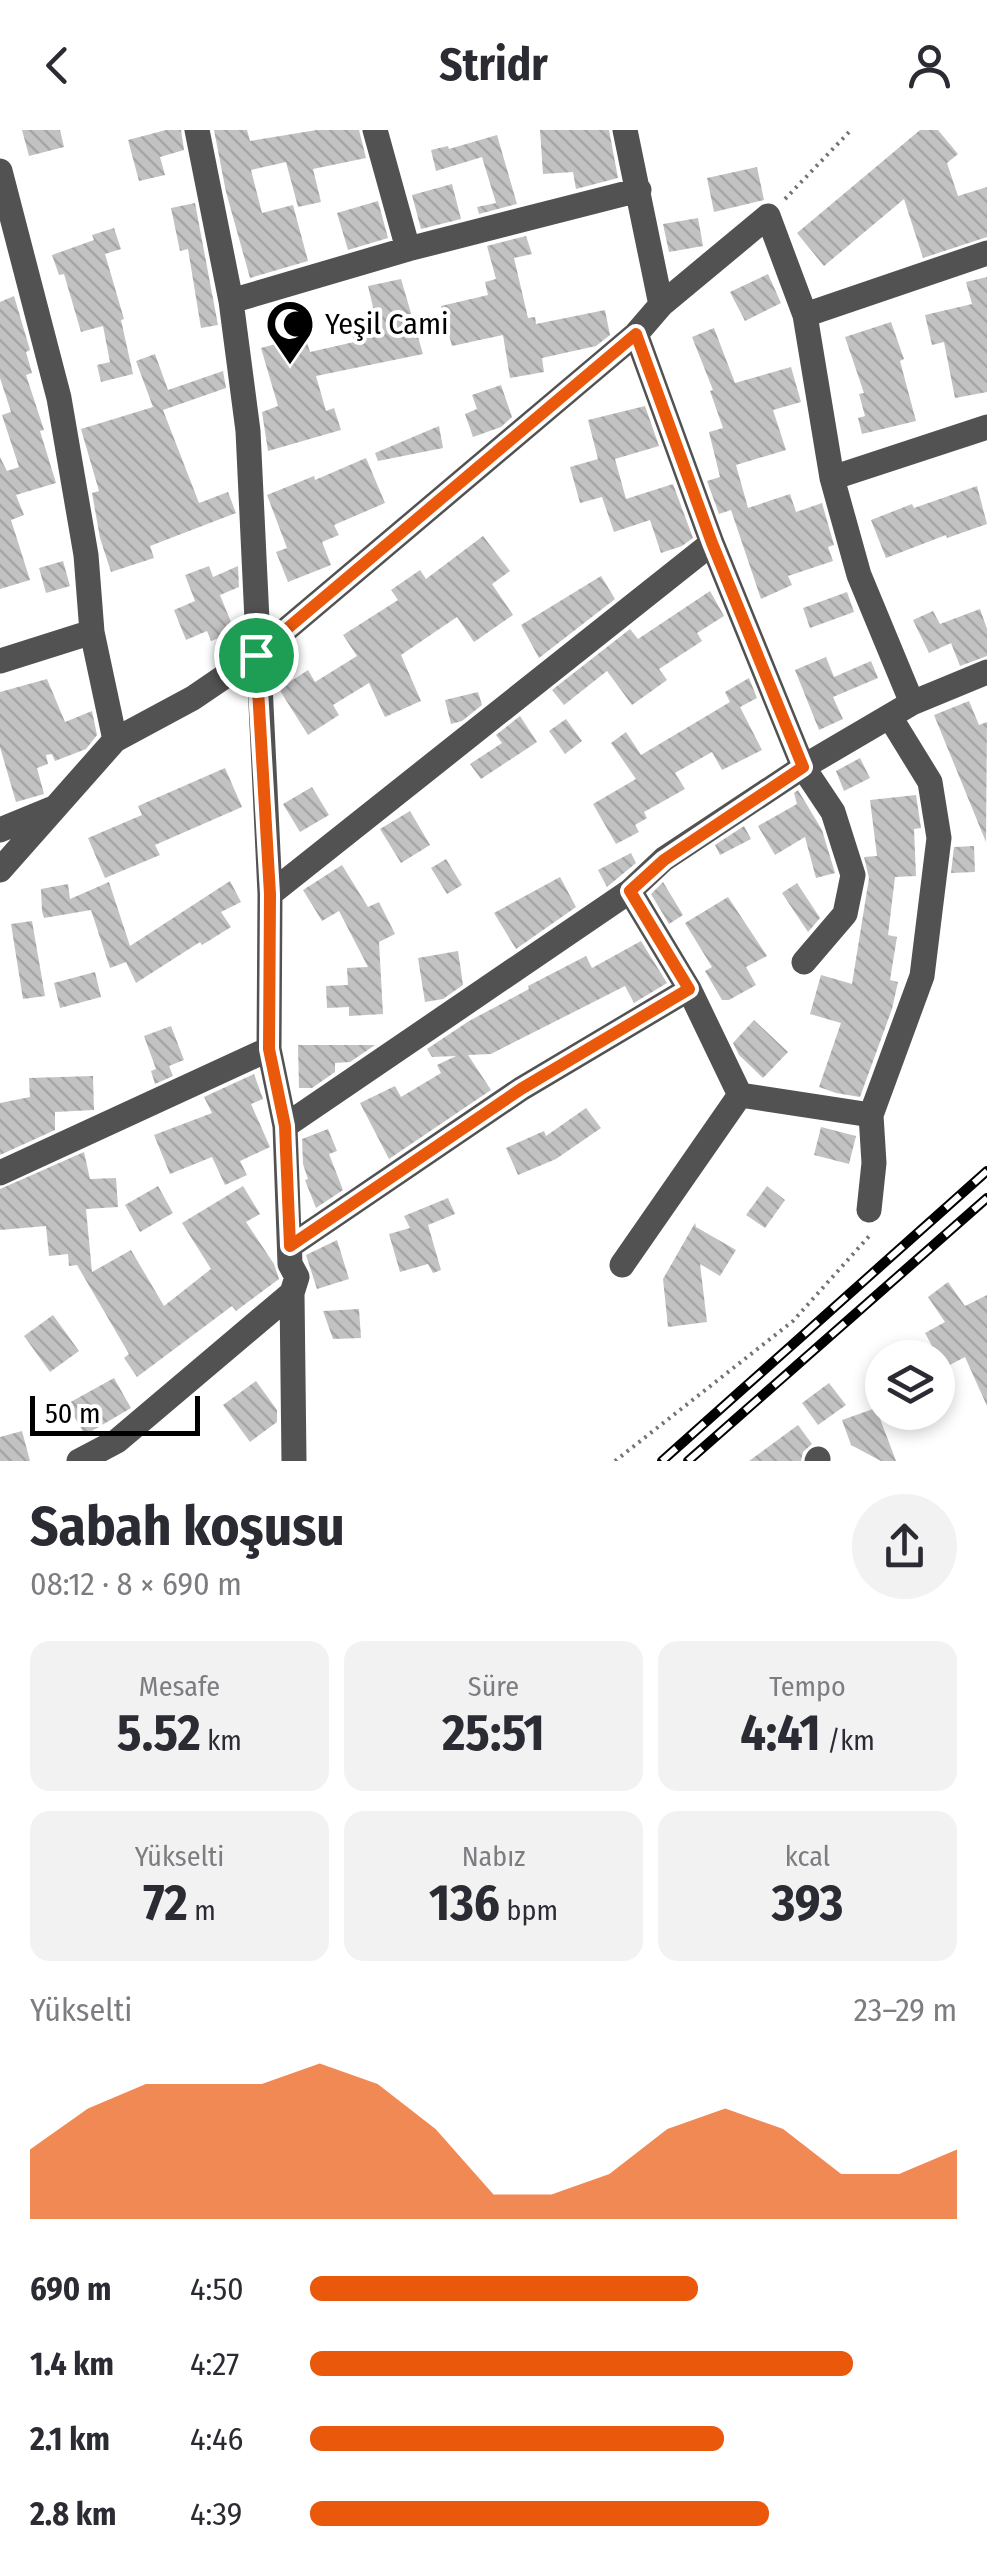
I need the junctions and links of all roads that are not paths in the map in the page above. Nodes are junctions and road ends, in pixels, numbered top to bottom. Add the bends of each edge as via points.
1 (197, 130) edge
2 (375, 130) edge
3 (625, 130) edge
4 (0, 171) edge
5 (638, 190) junction
6 (9, 244) edge
7 (408, 248) junction
8 (987, 253) edge
9 (231, 301) junction
10 (661, 305) junction
11 (805, 315) junction
12 (636, 334) junction
13 (987, 427) edge
14 (832, 478) junction
15 (712, 543) junction
16 (92, 632) junction
17 (256, 655) junction
18 (0, 661) edge
19 (987, 672) edge
20 (912, 702) junction
21 (890, 717) junction
22 (115, 740) junction
23 (803, 767) junction
24 (57, 807) junction
25 (0, 830) edge
26 (0, 870) edge
27 (630, 891) junction
28 (270, 894) junction
29 (804, 962) dead end
30 (689, 989) junction
31 (269, 1049) junction
32 (740, 1095) junction
33 (870, 1115) junction
34 (285, 1126) junction
35 (0, 1173) edge
36 (869, 1210) road end
37 (290, 1246) junction
38 (622, 1265) dead end
39 (292, 1293) junction
40 (79, 1461) edge
41 (294, 1461) edge

1 - 9 street
2 - 7 street
3 - 5 street
4 - 6 street
5 - 7 street
5 - 10 street
6 - 16 street via 59,398
7 - 9 street
8 - 11 street
9 - 17 street via 248,432
10 - 11 street via 768,216
10 - 12 street
11 - 14 street
12 - 15 street
12 - 17 street
13 - 14 street
14 - 20 street via 858,575
15 - 23 street
15 - 28 street
16 - 18 street
16 - 22 street
17 - 22 street
17 - 28 street
19 - 20 street
20 - 21 street
21 - 23 street
21 - 33 street via 930,782 939,838 922,976
22 - 24 street
23 - 27 street via 664,860
23 - 29 street via 833,812 854,875 845,914
24 - 25 street
24 - 26 street
27 - 30 street
27 - 34 street
28 - 31 street
30 - 32 street
30 - 37 street via 521,1089
31 - 34 street
31 - 35 street
32 - 33 street
32 - 38 street
33 - 36 street
34 - 37 street
37 - 39 street via 297,1277
39 - 40 street via 117,1441
39 - 41 street

